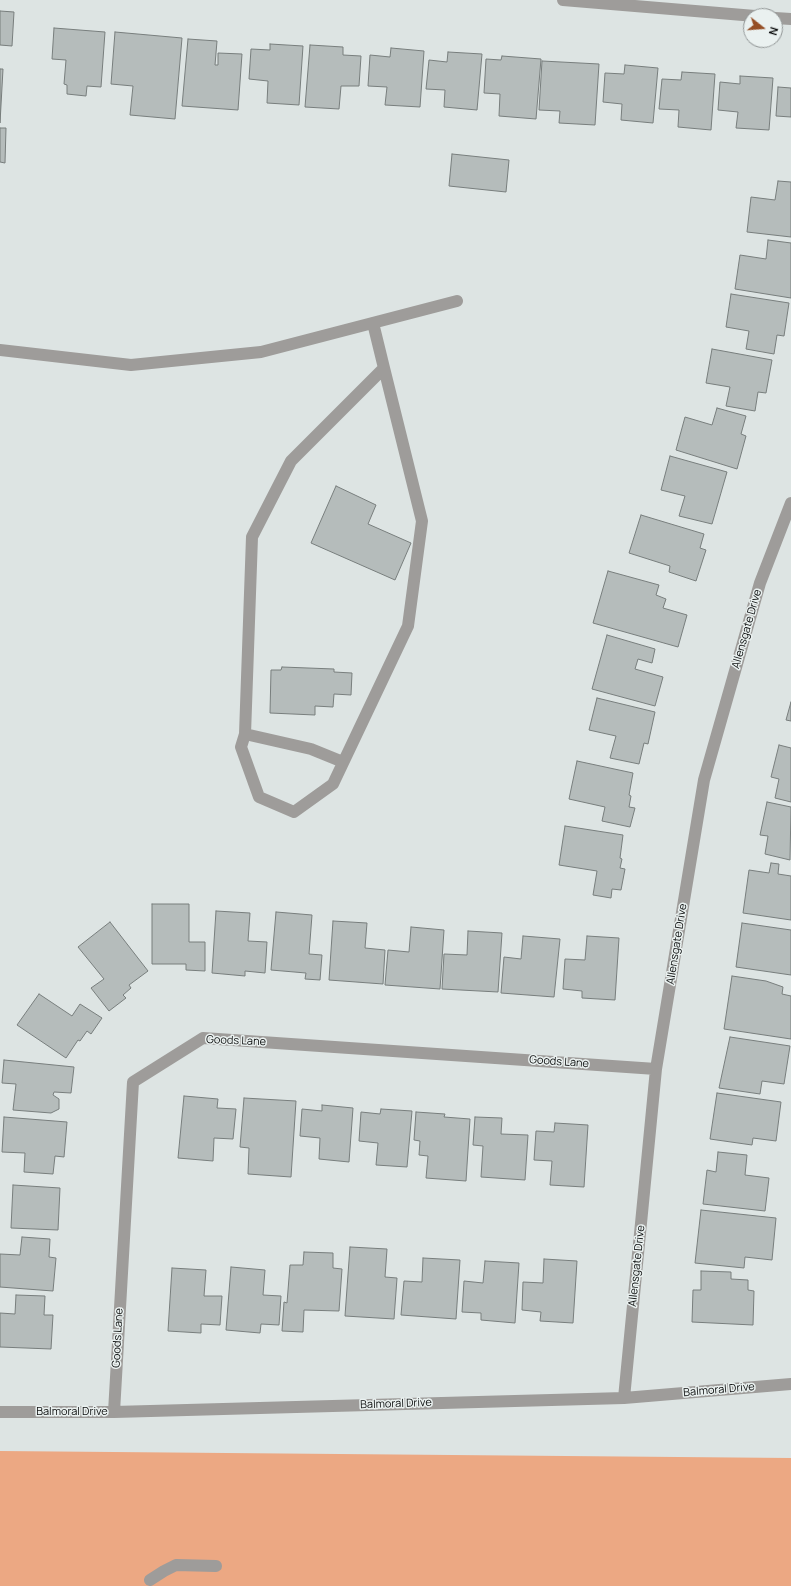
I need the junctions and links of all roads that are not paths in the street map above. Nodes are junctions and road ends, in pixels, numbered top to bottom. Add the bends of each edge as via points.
1 (569, 0) edge
2 (743, 15) edge
3 (456, 301) dead end
4 (373, 323) junction
5 (0, 350) edge
6 (384, 368) junction
7 (791, 503) edge
8 (245, 734) junction
9 (343, 762) junction
10 (656, 1069) junction
11 (791, 1384) edge
12 (624, 1398) junction
13 (0, 1412) edge
14 (114, 1412) junction
15 (216, 1566) dead end
16 (150, 1580) dead end

1 - 2 street
3 - 4 street
4 - 5 street via 261,352 131,365
4 - 6 street
6 - 8 street via 291,461 252,537
6 - 9 street via 422,520 408,626
7 - 10 street, Allensgate Drive via 760,582 704,780
8 - 9 street via 311,749
8 - 9 street via 241,747 259,797 294,812 333,784
10 - 12 street, Allensgate Drive
10 - 14 street, Goods Lane via 203,1038 133,1082
11 - 12 street, Balmoral Drive
12 - 14 street, Balmoral Drive
13 - 14 street, Balmoral Drive
15 - 16 street via 176,1565

